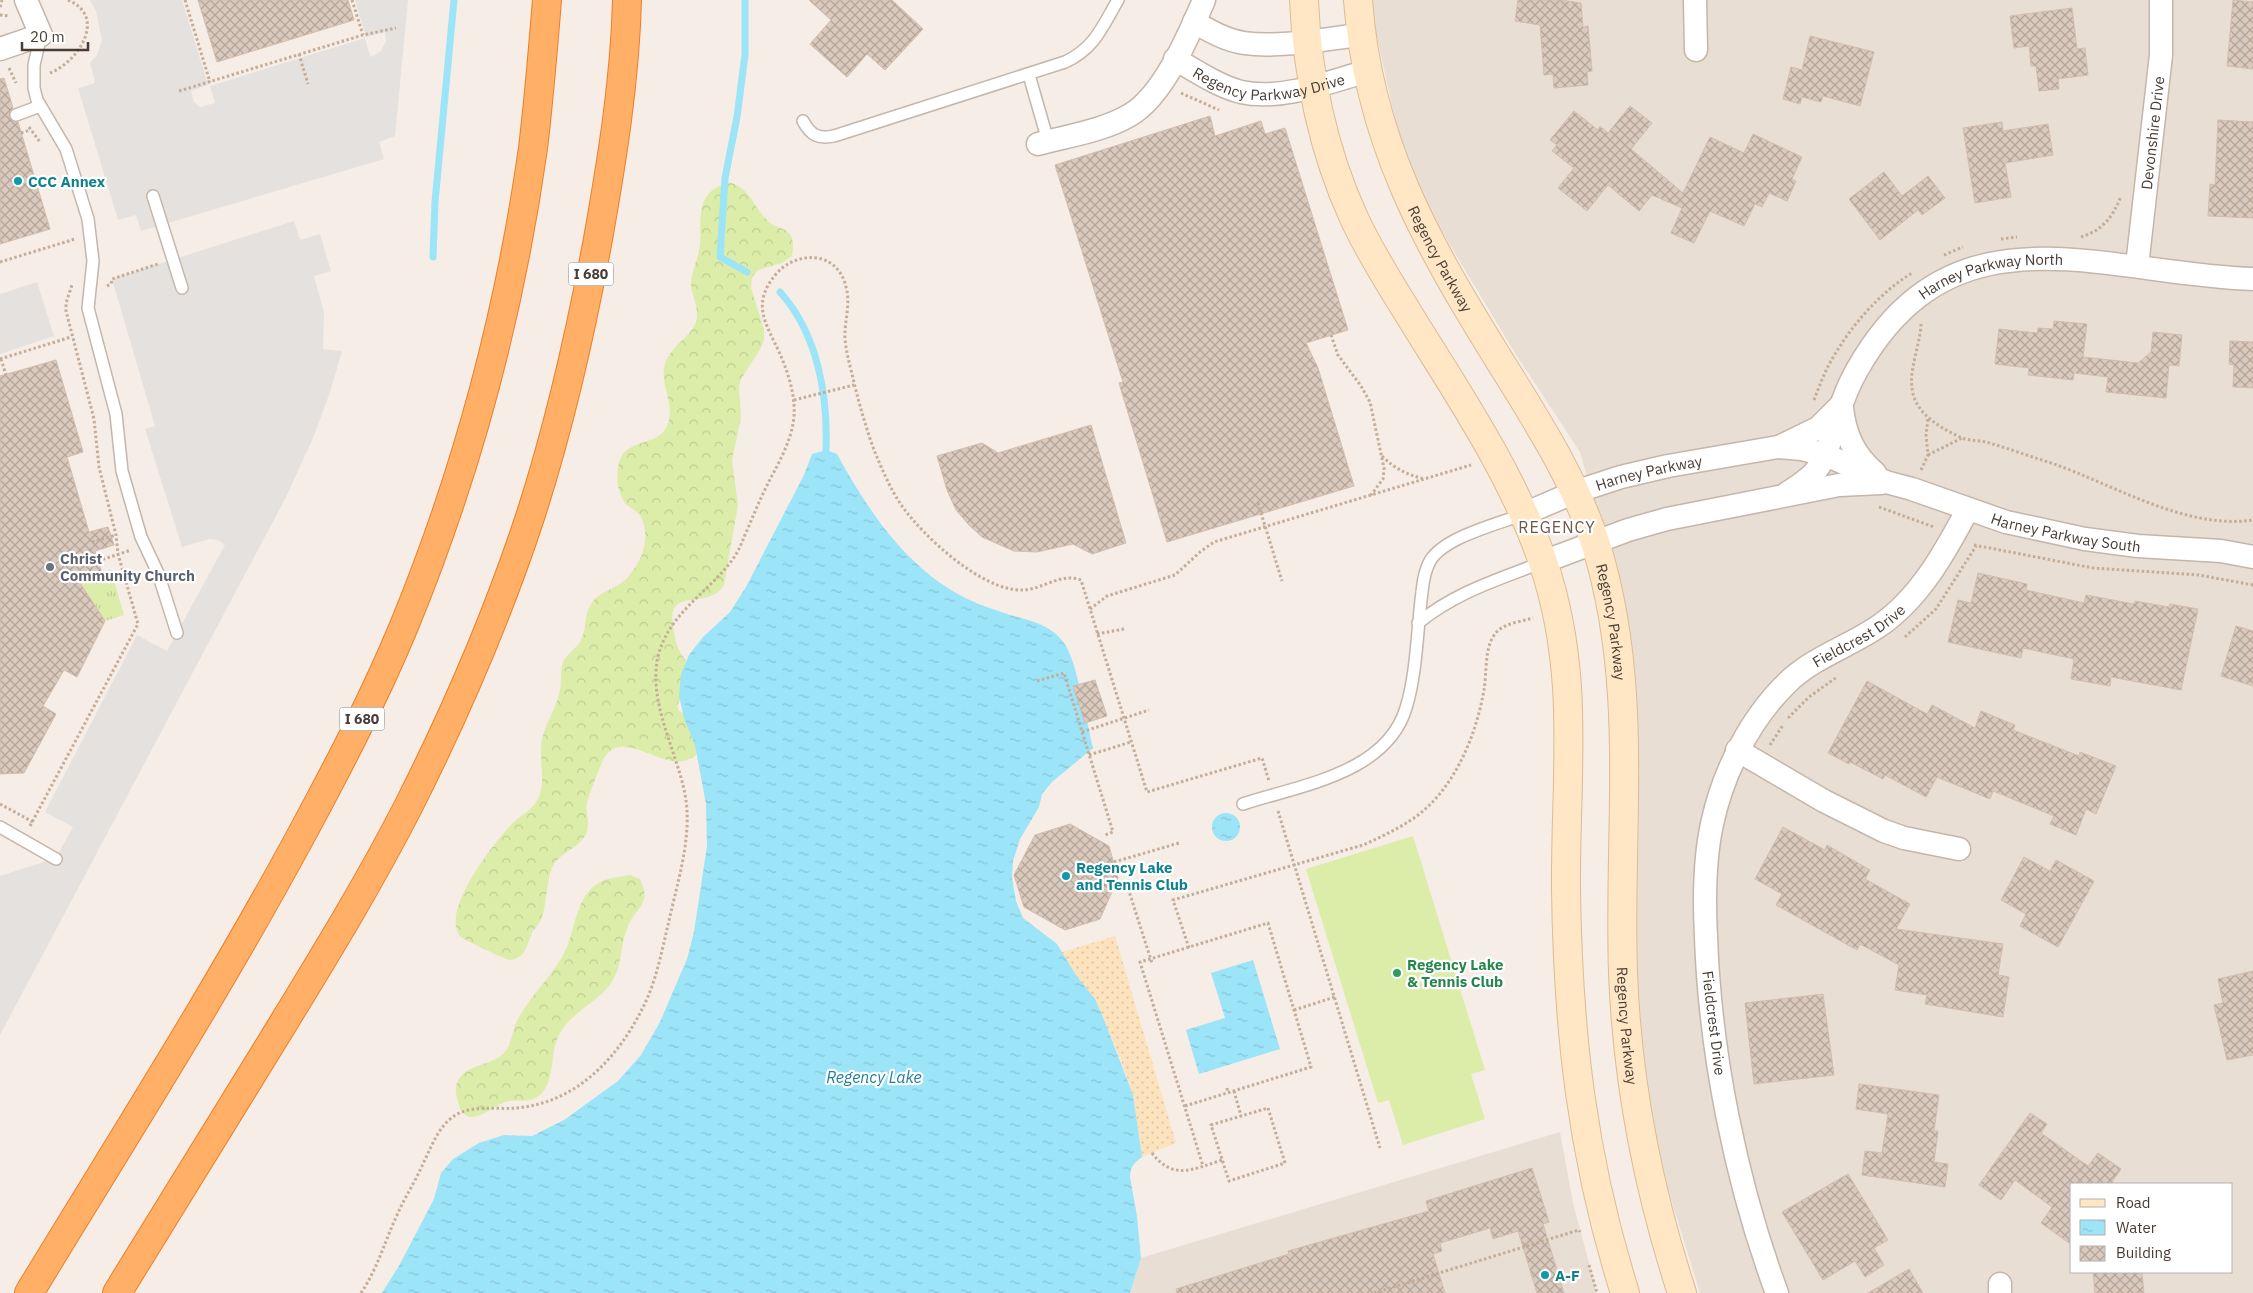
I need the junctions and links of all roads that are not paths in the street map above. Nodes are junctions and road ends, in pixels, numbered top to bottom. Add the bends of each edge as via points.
1 (26, 0) edge
2 (539, 0) edge
3 (547, 0) edge
4 (627, 0) edge
5 (638, 0) edge
6 (1118, 0) edge
7 (1204, 0) edge
8 (1304, 0) edge
9 (1358, 0) edge
10 (1695, 0) edge
11 (2161, 0) edge
12 (1194, 22) junction
13 (41, 35) junction
14 (1360, 35) junction
15 (1307, 40) junction
16 (0, 49) edge
17 (1696, 50) dead end
18 (1175, 59) junction
19 (1367, 71) junction
20 (1029, 75) junction
21 (540, 82) junction
22 (622, 86) junction
23 (1314, 86) junction
24 (40, 106) junction
25 (16, 115) dead end
26 (803, 122) dead end
27 (1043, 142) joint
28 (153, 196) dead end
29 (2137, 266) junction
30 (2253, 279) edge
31 (182, 288) dead end
32 (1842, 404) junction
33 (1778, 447) junction
34 (1826, 455) junction
35 (1886, 482) junction
36 (1575, 492) junction
37 (1786, 494) junction
38 (1968, 509) junction
39 (1524, 514) junction
40 (1595, 542) junction
41 (2253, 556) edge
42 (1543, 562) junction
43 (1418, 623) junction
44 (177, 633) dead end
45 (1738, 750) junction
46 (1243, 804) dead end
47 (0, 827) edge
48 (1959, 849) dead end
49 (56, 858) dead end
50 (28, 1293) edge
51 (117, 1293) edge
52 (1625, 1293) edge
53 (1682, 1293) edge
54 (1777, 1293) edge

1 - 13 street
2 - 21 highway
3 - 21 highway, I 680
4 - 22 highway, I 680
5 - 22 highway
6 - 20 lane via 1096,40 1086,51
7 - 12 street, Regency Parkway Drive
8 - 15 main road
9 - 14 main road, Regency Parkway
10 - 17 street
11 - 29 street, Devonshire Drive via 2161,55
12 - 15 street, Regency Parkway Drive via 1215,34 1244,43
12 - 18 street, Regency Parkway Drive
13 - 16 street
13 - 24 lane via 33,78
14 - 15 street, Regency Parkway Drive
14 - 19 main road, Regency Parkway
15 - 23 main road
18 - 23 street, Regency Parkway Drive via 1241,92 1270,94
18 - 27 street, Regency Parkway Drive via 1157,89 1130,115
19 - 23 street, Regency Parkway Drive
19 - 36 main road, Regency Parkway via 1386,146 1419,223
20 - 26 lane via 829,137 814,136
20 - 27 lane
21 - 50 highway, I 680 via 525,200 485,389 441,529 404,626 354,737 271,892
22 - 51 highway, I 680 via 589,287 559,415 531,514 470,676 406,810 366,883
23 - 39 main road via 1329,152 1357,224 1481,432
24 - 25 lane
24 - 44 lane via 66,149 88,219 93,261 89,317 116,414 122,471 141,537 158,573
28 - 31 lane
29 - 30 street, Harney Parkway North
29 - 32 street, Harney Parkway North via 2094,261 2014,259 1991,262 1947,278 1927,290 1887,326 1856,371
32 - 33 street, Harney Parkway via 1818,428
32 - 34 street, Harney Parkway North
32 - 35 street via 1844,425 1856,452 1864,464
33 - 34 street, Harney Parkway
33 - 36 street, Harney Parkway via 1647,471
34 - 35 street, Harney Parkway
34 - 37 street via 1814,473
35 - 37 street via 1839,485
35 - 38 street, Harney Parkway South
36 - 39 street, Harney Parkway
36 - 40 main road, Regency Parkway
37 - 40 street via 1666,519
38 - 41 street, Harney Parkway South via 2006,522 2085,539
38 - 45 street, Fieldcrest Drive via 1926,580 1911,598 1879,626 1788,681 1771,700
39 - 42 main road
39 - 43 lane via 1457,540 1437,552 1425,574
40 - 42 street
40 - 53 main road, Regency Parkway via 1615,620 1624,695 1623,970 1629,1056 1651,1182
42 - 43 lane via 1455,597
42 - 52 main road via 1560,624 1570,717 1566,898 1574,1052 1588,1150 1608,1238
43 - 46 lane via 1403,718 1381,749 1357,765 1326,778
45 - 48 street via 1824,801 1884,831
45 - 54 street, Fieldcrest Drive via 1720,796 1707,859 1704,897 1710,1010 1719,1070 1740,1165 1755,1228
47 - 49 lane

